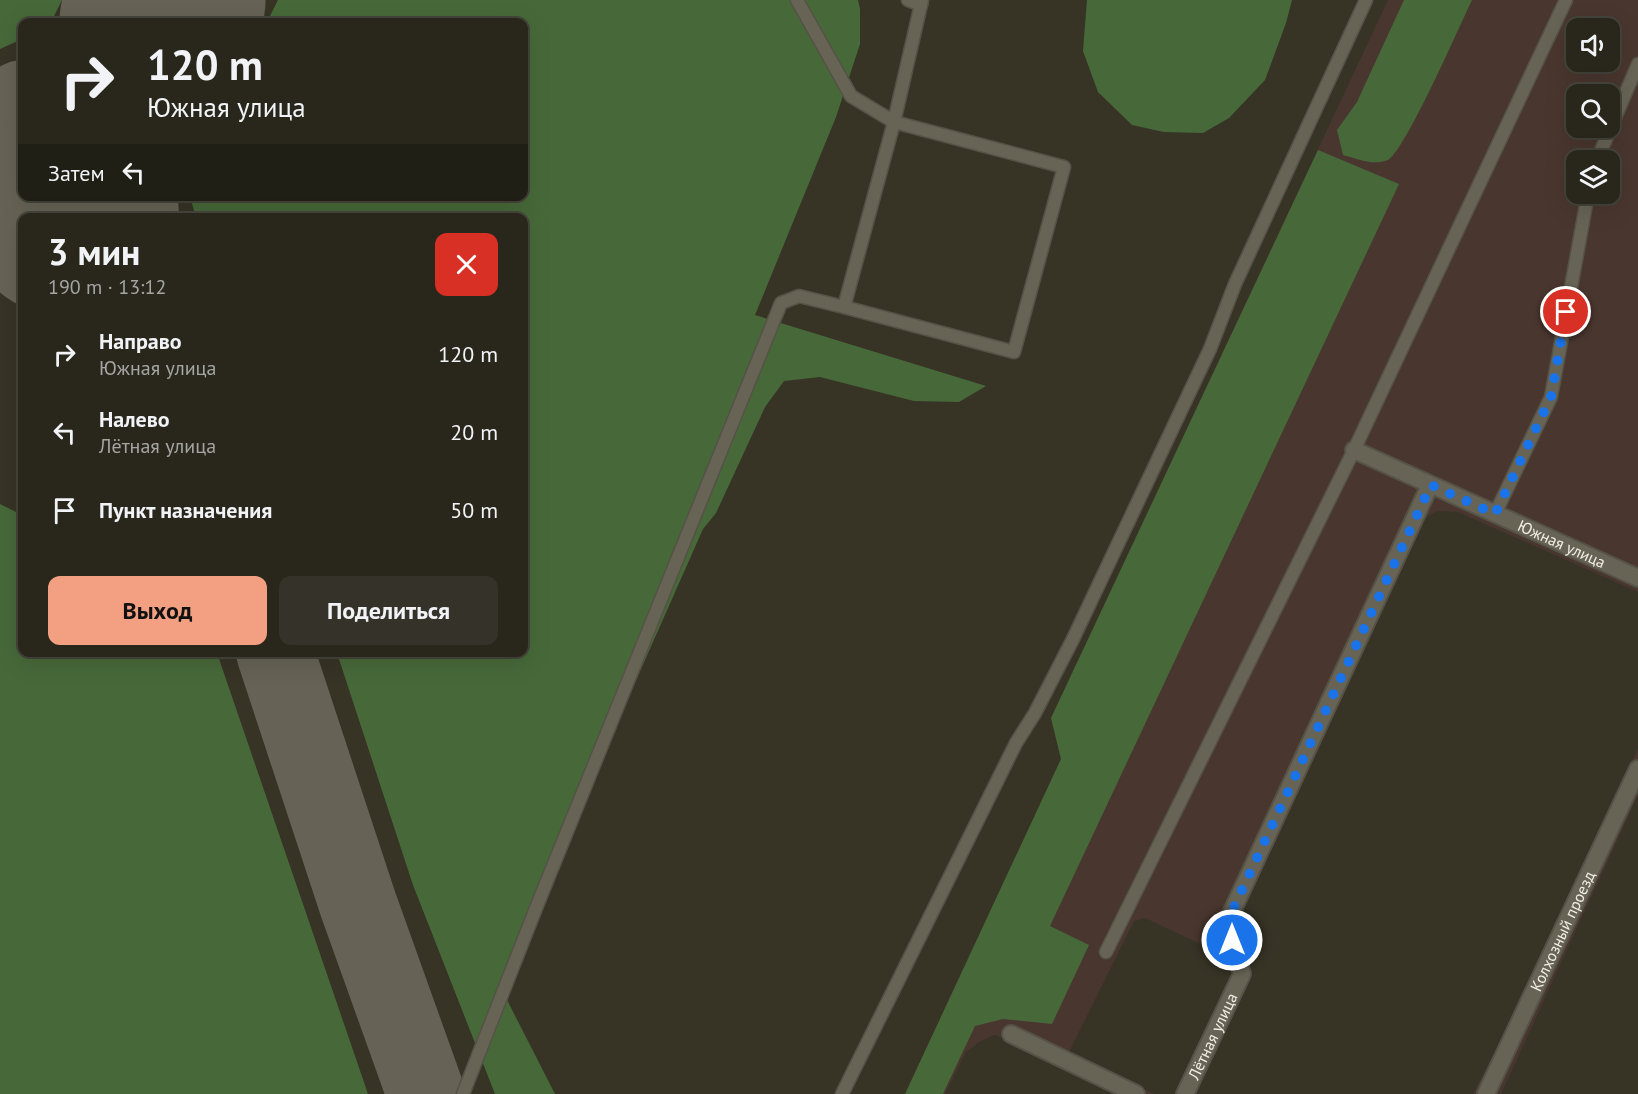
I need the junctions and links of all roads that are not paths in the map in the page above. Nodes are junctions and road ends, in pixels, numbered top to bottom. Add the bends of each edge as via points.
1 (797, 0) edge
2 (908, 0) edge
3 (1366, 0) edge
4 (1566, 0) edge
5 (921, 2) edge
6 (1638, 64) edge
7 (894, 122) junction
8 (1601, 150) edge
9 (1586, 204) edge
10 (844, 307) junction
11 (1354, 450) junction
12 (1431, 485) junction
13 (1495, 514) junction
14 (1638, 578) edge
15 (1638, 769) edge
16 (1106, 952) dead end
17 (1011, 1034) dead end
18 (463, 1094) edge
19 (842, 1094) edge
20 (1136, 1094) edge
21 (1185, 1094) edge
22 (1486, 1094) edge

1 - 7 lane via 851,96
2 - 5 lane
3 - 19 lane via 1235,285 1210,349 1092,598
4 - 11 lane
5 - 7 lane
6 - 8 lane
7 - 10 lane
7 - 10 lane via 1064,167 1014,352
9 - 13 lane via 1551,397
10 - 18 lane via 798,296 781,303
11 - 12 street, Южная улица
11 - 16 lane
12 - 13 street, Южная улица
12 - 21 street, Лётная улица via 1227,922 1242,974
13 - 14 street, Южная улица
15 - 22 street, Колхозный проезд
17 - 20 street

